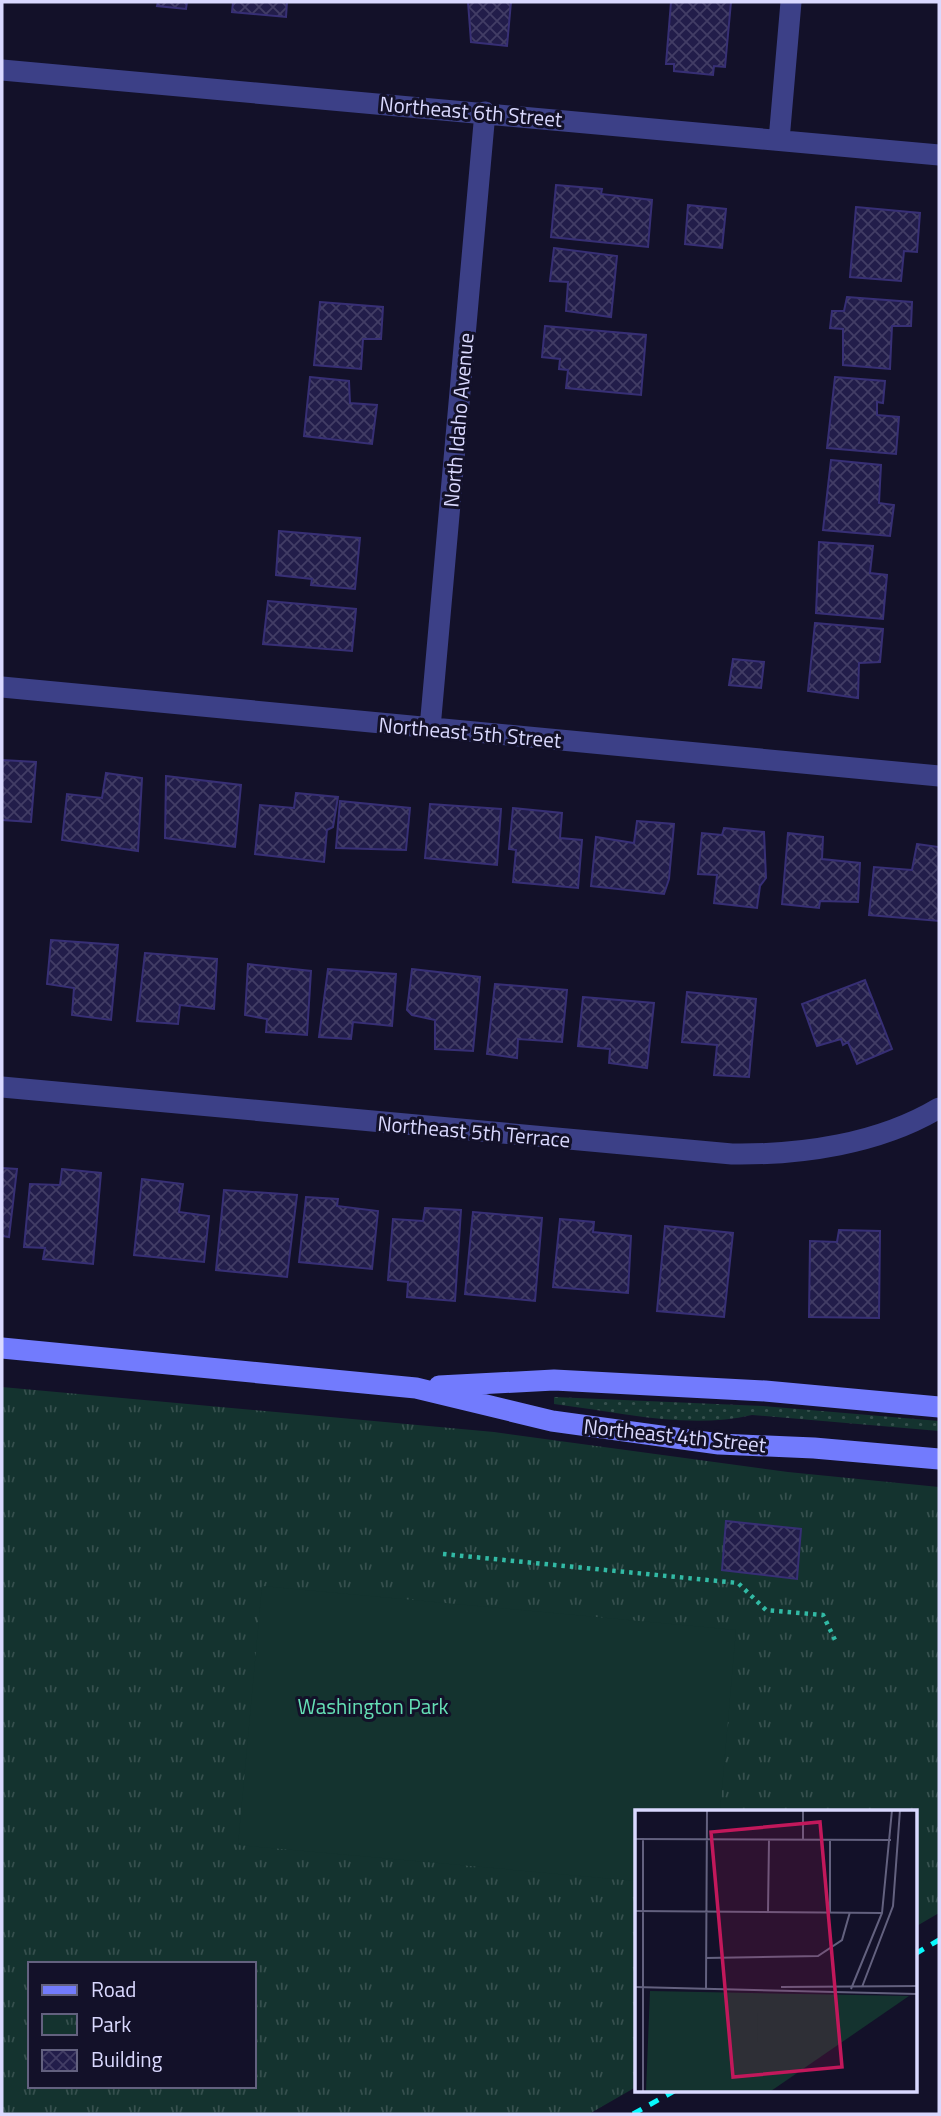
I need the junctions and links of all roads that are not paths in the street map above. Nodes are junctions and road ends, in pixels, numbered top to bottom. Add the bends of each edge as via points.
1 (791, 2) edge
2 (2, 70) edge
3 (485, 112) junction
4 (779, 140) junction
5 (939, 155) edge
6 (2, 687) edge
7 (430, 728) junction
8 (939, 776) edge
9 (2, 1087) edge
10 (939, 1108) edge
11 (2, 1348) edge
12 (415, 1388) junction
13 (939, 1407) edge
14 (939, 1459) edge

1 - 4 street
2 - 3 street, Northeast 6th Street
3 - 4 street, Northeast 6th Street
3 - 7 street, North Idaho Avenue
4 - 5 street, Northeast 6th Street
6 - 7 street, Northeast 5th Street
7 - 8 street, Northeast 5th Street
9 - 10 street, Northeast 5th Terrace via 732,1154 818,1149 900,1126
11 - 12 main road, Northeast 4th Street
12 - 13 main road, Northeast 4th Street via 554,1380 765,1391
12 - 14 main road, Northeast 4th Street via 552,1421 671,1438

